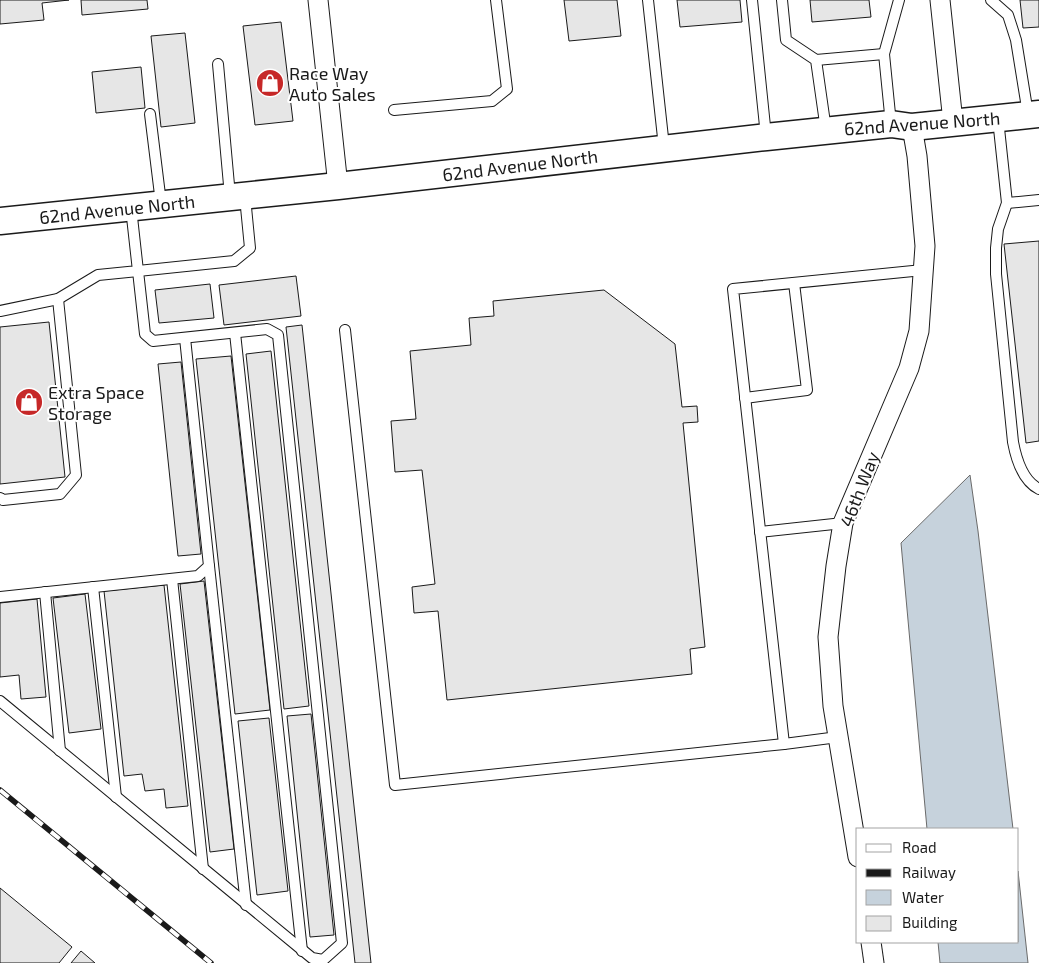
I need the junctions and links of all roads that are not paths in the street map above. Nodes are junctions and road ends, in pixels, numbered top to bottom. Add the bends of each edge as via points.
1 (318, 0) edge
2 (496, 0) edge
3 (648, 0) edge
4 (752, 0) edge
5 (782, 0) edge
6 (899, 0) edge
7 (940, 0) edge
8 (991, 0) edge
9 (884, 54) junction
10 (816, 60) junction
11 (218, 64) dead end
12 (394, 110) dead end
13 (150, 114) dead end
14 (1034, 114) edge
15 (998, 118) junction
16 (953, 122) junction
17 (902, 126) junction
18 (826, 131) junction
19 (766, 137) junction
20 (664, 148) junction
21 (338, 186) junction
22 (238, 196) junction
23 (1039, 200) edge
24 (1007, 203) junction
25 (161, 204) junction
26 (131, 207) junction
27 (0, 221) edge
28 (924, 270) junction
29 (138, 271) junction
30 (794, 283) junction
31 (58, 299) junction
32 (0, 311) edge
33 (344, 330) dead end
34 (235, 333) junction
35 (185, 338) junction
36 (745, 398) junction
37 (1039, 488) edge
38 (0, 498) edge
39 (843, 523) junction
40 (760, 532) junction
41 (209, 566) junction
42 (172, 579) junction
43 (93, 587) junction
44 (45, 592) junction
45 (0, 597) edge
46 (0, 701) edge
47 (838, 737) junction
48 (784, 744) junction
49 (60, 751) junction
50 (116, 797) junction
51 (856, 845) edge
52 (204, 869) junction
53 (246, 905) junction
54 (871, 943) edge
55 (302, 951) junction
56 (874, 963) edge

1 - 21 street
2 - 12 lane via 507,89 492,101
3 - 20 lane
4 - 19 lane
5 - 10 lane via 786,40
6 - 9 lane
7 - 16 street
8 - 14 lane via 1008,15
9 - 10 lane
9 - 17 lane
10 - 18 lane
11 - 22 lane
13 - 25 lane
14 - 15 street, 62nd Avenue North
15 - 16 street, 62nd Avenue North
15 - 24 lane
16 - 17 street, 62nd Avenue North
17 - 18 street, 62nd Avenue North
17 - 28 street, 46th Way via 917,156
18 - 19 street, 62nd Avenue North
19 - 20 street, 62nd Avenue North
20 - 21 street, 62nd Avenue North
21 - 22 street, 62nd Avenue North
22 - 25 street, 62nd Avenue North
22 - 29 lane via 250,248 234,261
23 - 24 lane
24 - 37 lane via 998,229 996,248 1013,442 1024,472
25 - 26 street, 62nd Avenue North
26 - 27 street, 62nd Avenue North
26 - 29 lane
28 - 30 lane
28 - 39 street, 46th Way via 919,331 908,368
29 - 31 lane via 98,275
29 - 35 lane via 145,334 153,341
30 - 36 lane via 807,390
30 - 36 lane via 733,289
31 - 32 lane
31 - 38 lane via 76,475 60,494
33 - 48 lane via 395,785
34 - 35 lane
34 - 55 lane
34 - 55 lane via 267,329 278,335 342,943 323,960
35 - 41 lane
36 - 40 lane
39 - 40 lane
39 - 47 street, 46th Way via 828,637
40 - 48 lane
41 - 42 lane via 198,576
41 - 53 lane
42 - 43 lane
42 - 52 lane
43 - 44 lane
43 - 50 lane
44 - 45 lane
44 - 49 lane
46 - 49 lane
47 - 48 lane
47 - 51 street, 46th Way
49 - 50 lane
50 - 52 lane
52 - 53 lane
53 - 55 lane
54 - 56 street

